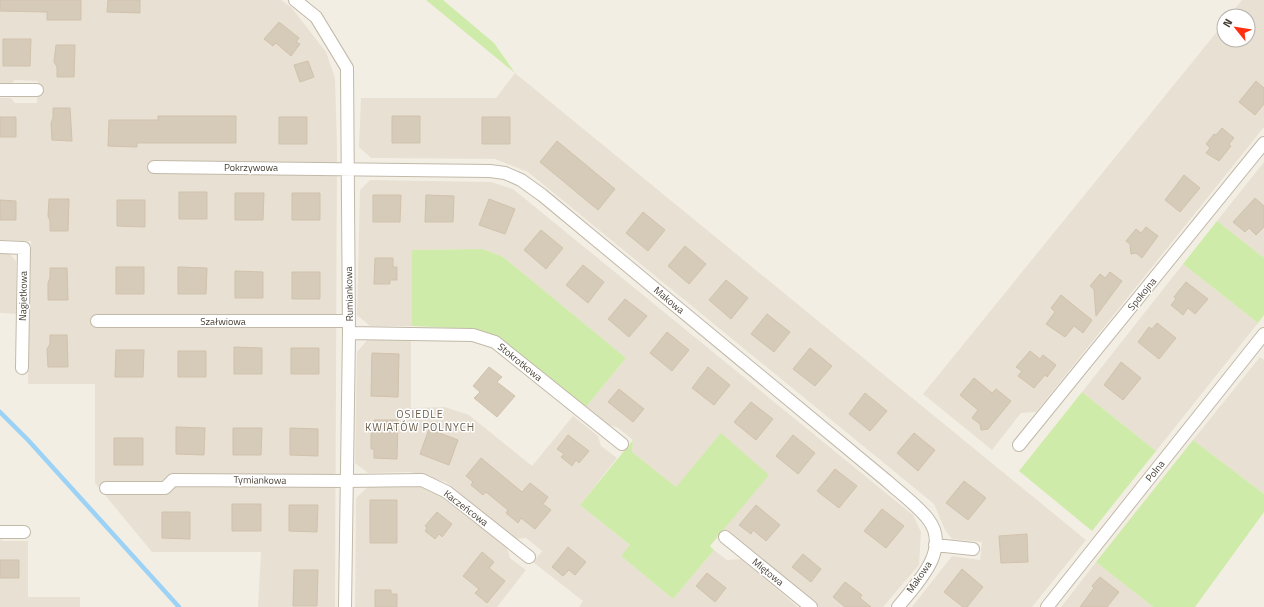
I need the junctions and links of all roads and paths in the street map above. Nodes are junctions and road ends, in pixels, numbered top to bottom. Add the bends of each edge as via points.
1 (295, 0) edge
2 (0, 90) edge
3 (37, 90) dead end
4 (1264, 143) edge
5 (154, 167) dead end
6 (348, 168) junction
7 (0, 247) edge
8 (97, 321) dead end
9 (349, 327) junction
10 (1264, 334) edge
11 (22, 368) dead end
12 (622, 444) dead end
13 (1019, 445) dead end
14 (347, 481) junction
15 (106, 488) dead end
16 (0, 532) edge
17 (24, 532) dead end
18 (725, 537) dead end
19 (935, 545) junction
20 (973, 549) dead end
21 (529, 558) dead end
22 (345, 607) edge
23 (811, 607) edge
24 (898, 607) edge
25 (1046, 607) edge

1 - 6 street, Rumiankowa via 316,17 347,68
2 - 3 street
4 - 13 street, Spokojna
5 - 6 street, Pokrzywowa
6 - 9 street, Rumiankowa
6 - 19 street, Makowa via 490,171 505,173 521,180 594,237 887,482 928,519 935,533
7 - 11 street, Nagietkowa via 24,248
8 - 9 street, Szałwiowa
9 - 12 street, Stokrotkowa via 473,335 495,342
9 - 14 street, Rumiankowa
10 - 25 street, Polna
14 - 15 street, Tymiankowa via 173,480 165,488
14 - 21 street, Kaczeńcowa via 422,480 447,492
14 - 22 street, Rumiankowa
16 - 17 street
18 - 23 street, Miętowa
19 - 20 street
19 - 24 street, Makowa via 931,562

